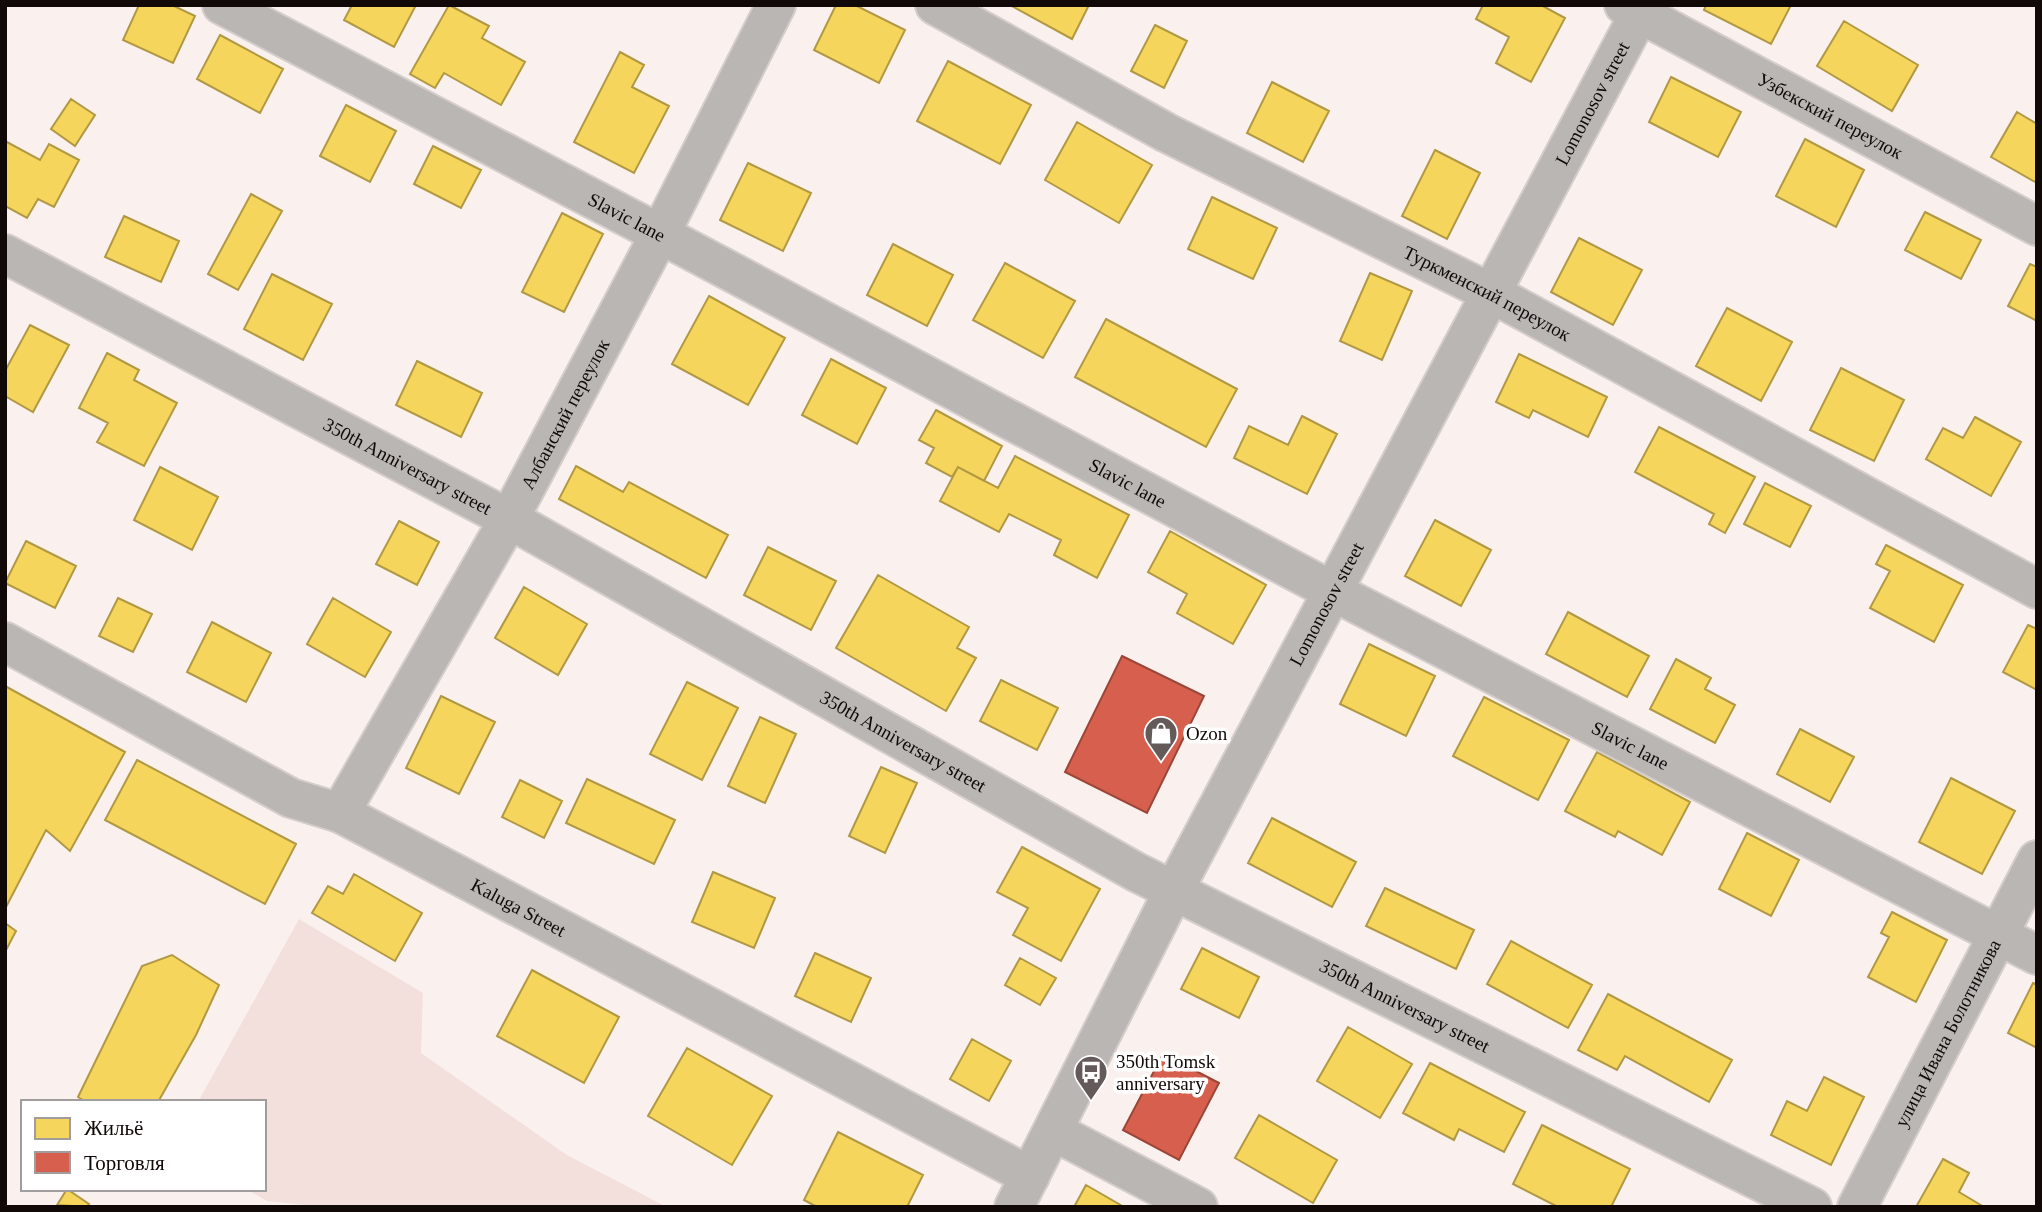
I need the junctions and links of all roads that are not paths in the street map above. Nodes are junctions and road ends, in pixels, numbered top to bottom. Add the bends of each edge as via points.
1 (222, 5) edge
2 (776, 5) edge
3 (935, 5) edge
4 (1636, 8) edge
5 (2037, 226) edge
6 (660, 233) junction
7 (5, 254) edge
8 (1491, 292) junction
9 (509, 519) junction
10 (2037, 589) edge
11 (1334, 592) junction
12 (5, 642) edge
13 (340, 813) junction
14 (2037, 860) edge
15 (1174, 890) junction
16 (1997, 934) junction
17 (2037, 955) edge
18 (1053, 1131) junction
19 (1022, 1192) edge
20 (1198, 1207) edge
21 (1812, 1207) edge
22 (1857, 1207) edge

1 - 6 street, Slavic lane
2 - 6 street, Албанский переулок
3 - 8 street, Туркменский переулок via 1167,134
4 - 5 street, Узбекский переулок
4 - 8 street, Lomonosov street
6 - 9 street, Албанский переулок
6 - 11 street, Slavic lane
7 - 9 street, 350th Anniversary street
8 - 10 street, Туркменский переулок
8 - 11 street, Lomonosov street
9 - 13 street, Албанский переулок
9 - 15 street, 350th Anniversary street
11 - 15 street, Lomonosov street
11 - 16 street, Slavic lane
12 - 13 street, Kaluga Street via 290,798
13 - 19 street, Kaluga Street
14 - 16 street, улица Ивана Болотникова
15 - 18 street, Lomonosov street
15 - 21 street, 350th Anniversary street
16 - 17 street, Slavic lane
16 - 22 street, улица Ивана Болотникова
18 - 19 street, Lomonosov street
18 - 20 street

